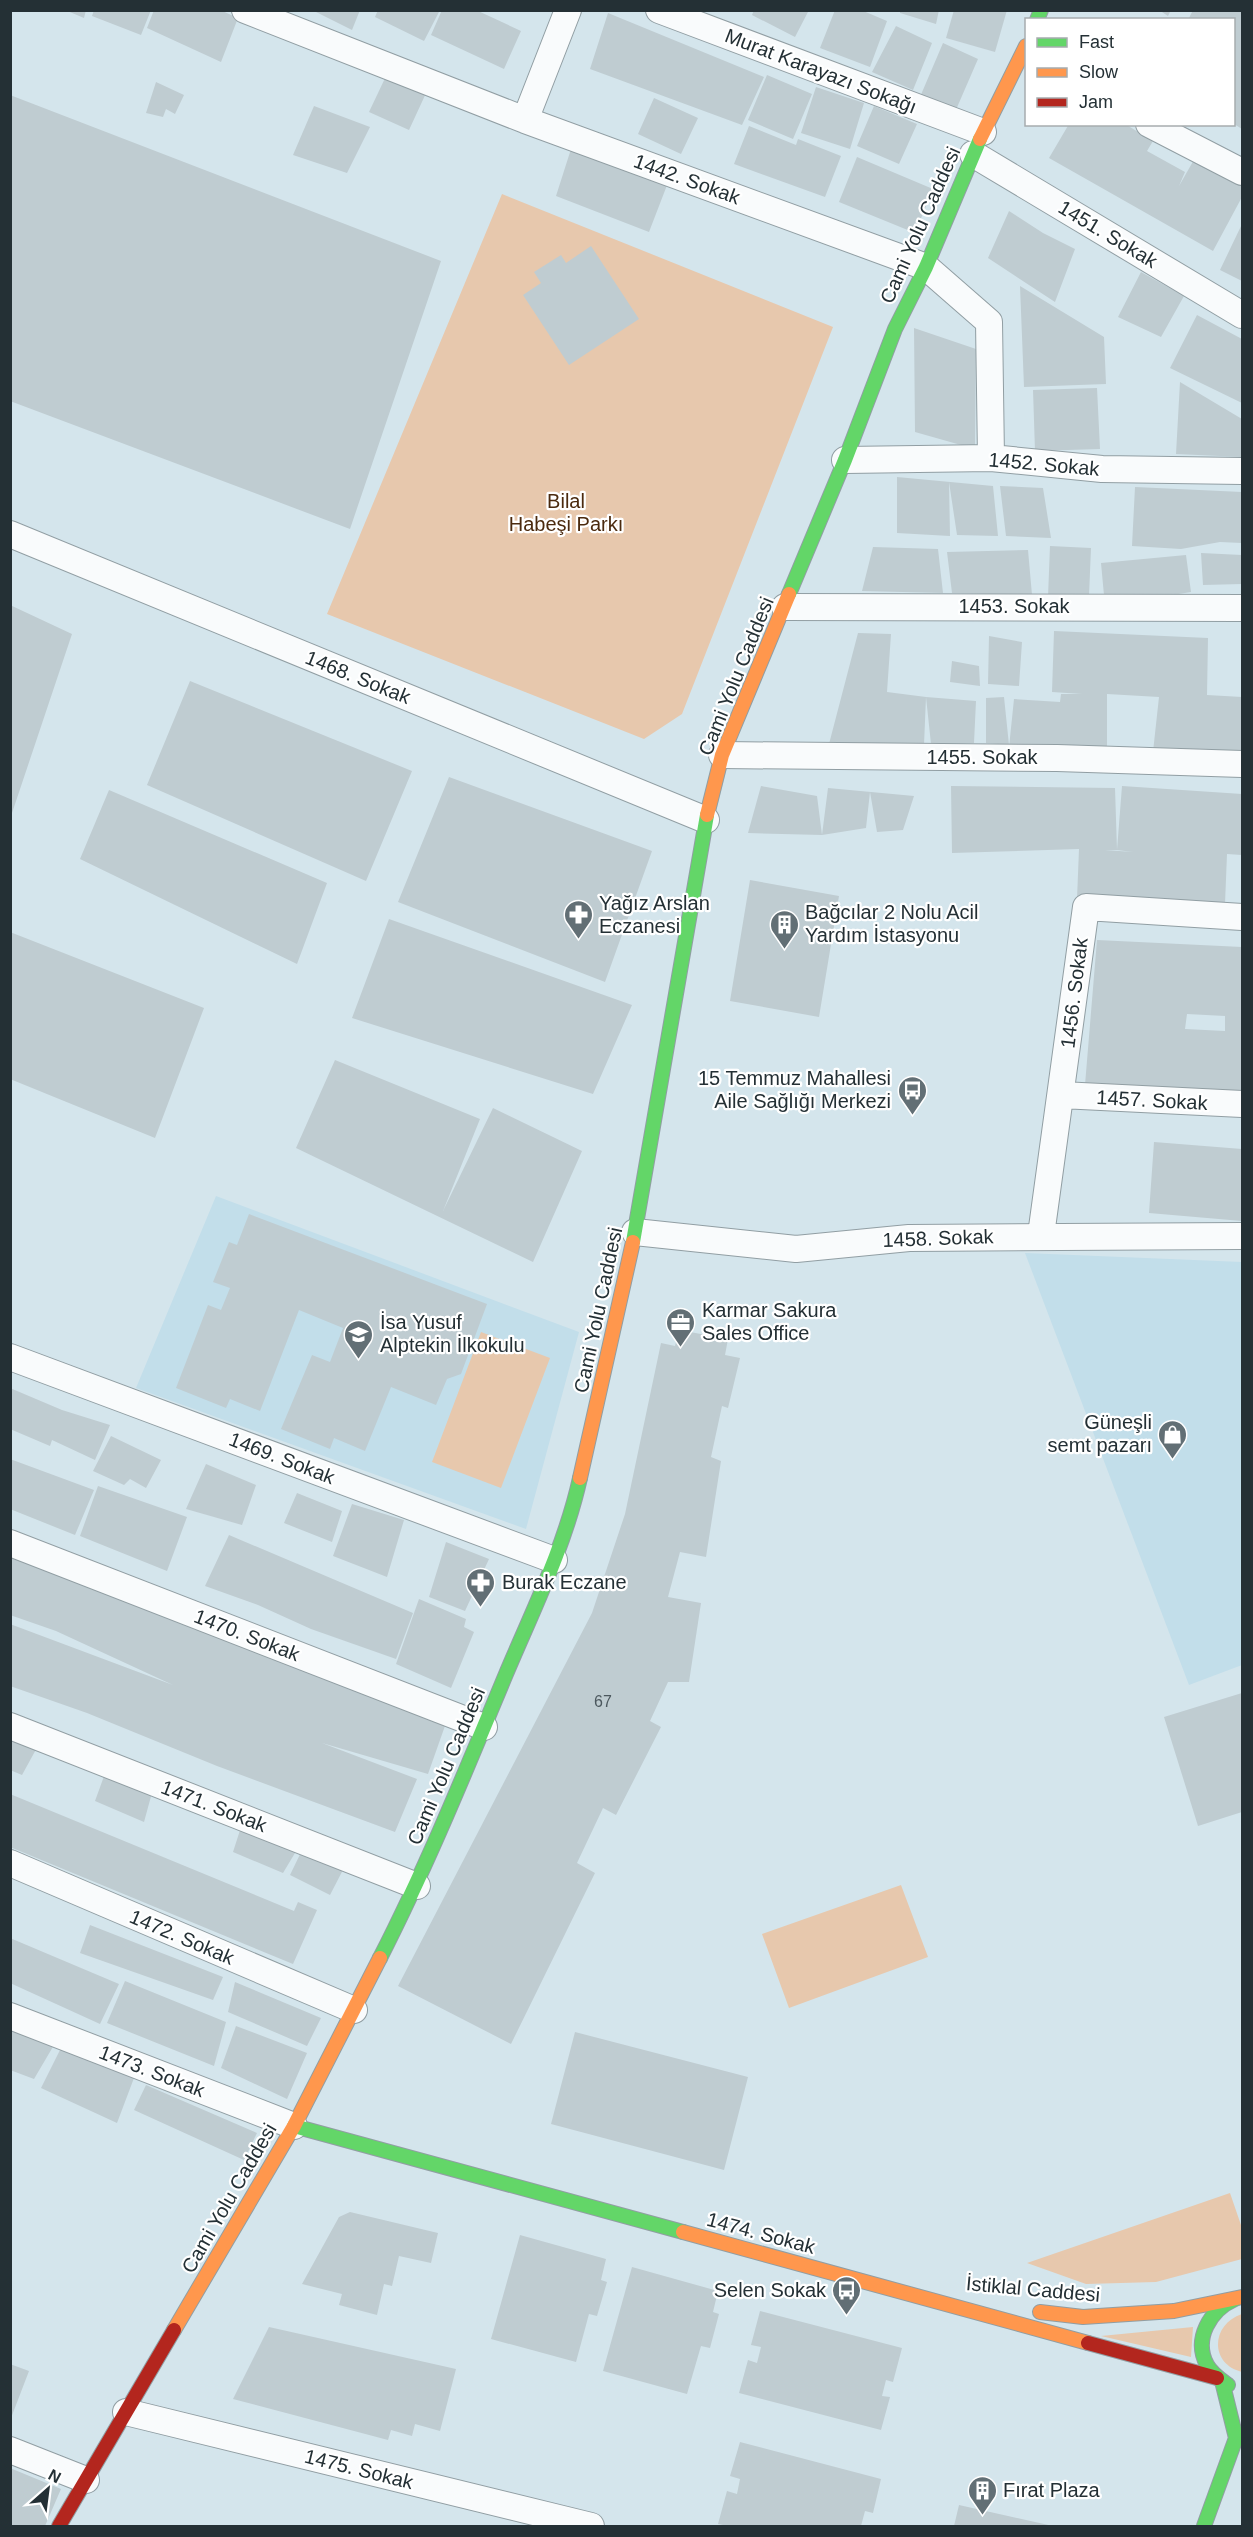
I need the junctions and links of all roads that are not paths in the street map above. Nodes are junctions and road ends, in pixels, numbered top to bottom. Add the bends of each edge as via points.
1 (245, 10) edge
2 (568, 10) edge
3 (659, 10) edge
4 (1025, 56) edge
5 (525, 120) junction
6 (1153, 126) edge
7 (978, 143) junction
8 (1242, 172) edge
9 (926, 267) junction
10 (1242, 315) edge
11 (991, 458) junction
12 (845, 460) junction
13 (1242, 471) edge
14 (10, 534) edge
15 (785, 607) junction
16 (1242, 608) edge
17 (722, 755) junction
18 (1242, 764) edge
19 (706, 820) junction
20 (1242, 917) edge
21 (1061, 1095) junction
22 (1242, 1104) edge
23 (635, 1232) junction
24 (1041, 1235) junction
25 (1242, 1236) edge
26 (10, 1357) edge
27 (10, 1543) edge
28 (554, 1560) junction
29 (10, 1726) edge
30 (484, 1727) junction
31 (10, 1863) edge
32 (417, 1886) junction
33 (354, 2010) junction
34 (10, 2016) edge
35 (294, 2126) junction
36 (1242, 2297) edge
37 (927, 2298) junction
38 (1220, 2379) junction
39 (1242, 2390) edge
40 (126, 2412) junction
41 (10, 2450) edge
42 (86, 2480) junction
43 (59, 2526) edge
44 (591, 2526) edge
45 (1204, 2526) edge

1 - 5 street, 1442. Sokak
2 - 5 street
3 - 7 street, Murat Karayazı Sokağı
4 - 7 street, Cami Yolu Caddesi
5 - 9 street, 1442. Sokak
6 - 8 street
7 - 9 street, Cami Yolu Caddesi
7 - 10 street, 1451. Sokak
9 - 11 street, 1442. Sokak via 989,322
9 - 12 street, Cami Yolu Caddesi via 895,328
11 - 12 street, 1452. Sokak
11 - 13 street, 1452. Sokak via 1102,469
12 - 15 street, Cami Yolu Caddesi
14 - 19 street, 1468. Sokak
15 - 16 street, 1453. Sokak
15 - 17 street, Cami Yolu Caddesi
17 - 18 street, 1455. Sokak
17 - 19 street, Cami Yolu Caddesi
19 - 23 street, Cami Yolu Caddesi
20 - 21 street, 1456. Sokak via 1086,907
21 - 22 street, 1457. Sokak
21 - 24 street, 1456. Sokak
23 - 24 street, 1458. Sokak via 796,1249 909,1238
23 - 28 street, Cami Yolu Caddesi via 576,1498
24 - 25 street, 1458. Sokak
26 - 28 street, 1469. Sokak
27 - 30 street, 1470. Sokak
28 - 30 street, Cami Yolu Caddesi
29 - 32 street, 1471. Sokak
30 - 32 street, Cami Yolu Caddesi
31 - 33 street, 1472. Sokak
32 - 33 street, Cami Yolu Caddesi
33 - 35 street, Cami Yolu Caddesi
34 - 35 street, 1473. Sokak
35 - 37 street, 1474. Sokak
35 - 40 street, Cami Yolu Caddesi
36 - 37 street, İstiklal Caddesi via 1174,2311 1083,2317
36 - 38 street via 1222,2306 1207,2322 1203,2352 1208,2366
37 - 38 street, 1474. Sokak
38 - 39 street, 1474. Sokak
38 - 45 street via 1236,2438
40 - 42 street, Cami Yolu Caddesi
40 - 44 street, 1475. Sokak
41 - 42 street
42 - 43 street, Cami Yolu Caddesi

